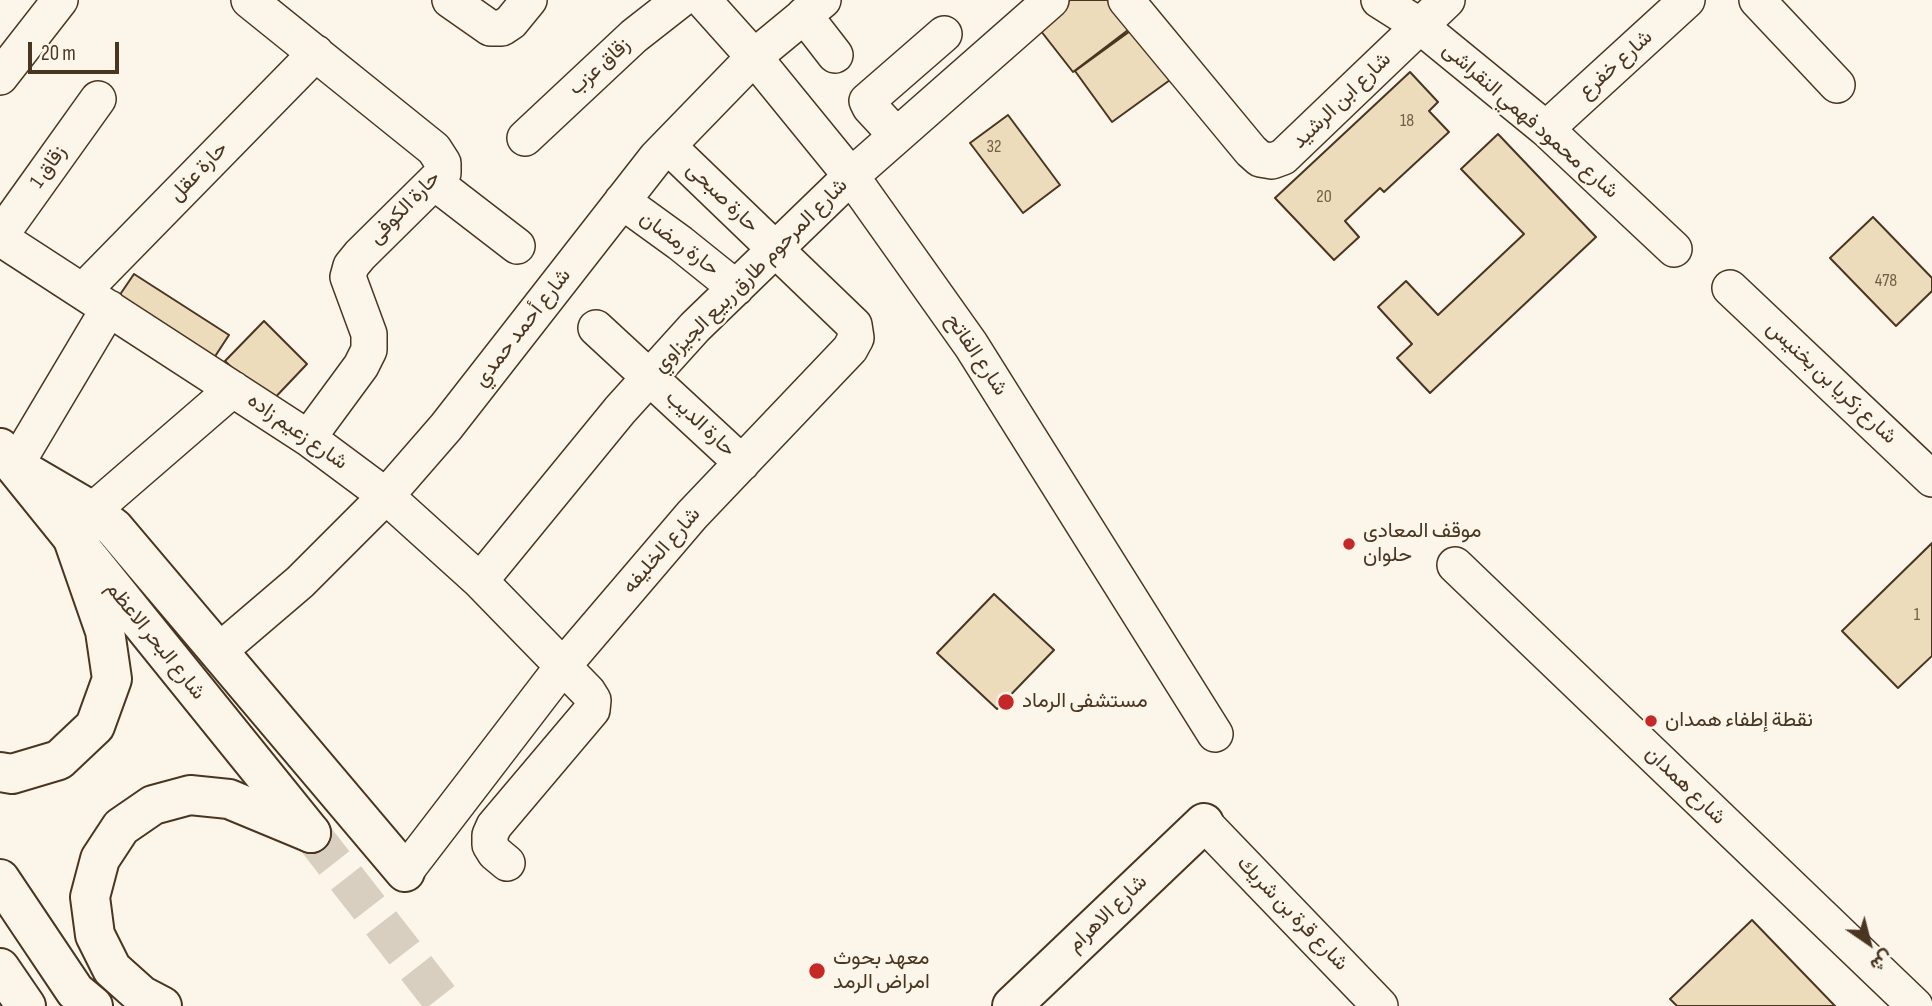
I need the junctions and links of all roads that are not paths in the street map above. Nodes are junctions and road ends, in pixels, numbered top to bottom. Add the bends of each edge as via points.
1 (60, 0) edge
2 (450, 0) edge
3 (529, 0) edge
4 (680, 0) edge
5 (703, 0) edge
6 (1051, 0) edge
7 (1126, 0) edge
8 (1379, 0) edge
9 (1447, 0) edge
10 (1687, 0) edge
11 (1757, 0) edge
12 (266, 5) edge
13 (813, 8) edge
14 (1420, 26) junction
15 (944, 34) dead end
16 (316, 53) junction
17 (835, 55) dead end
18 (754, 57) junction
19 (0, 77) edge
20 (1837, 85) dead end
21 (98, 99) dead end
22 (1546, 129) junction
23 (897, 135) junction
24 (525, 138) dead end
25 (668, 146) junction
26 (851, 176) junction
27 (434, 182) junction
28 (622, 201) junction
29 (0, 237) edge
30 (517, 246) dead end
31 (776, 249) junction
32 (1674, 249) dead end
33 (736, 288) junction
34 (1730, 288) dead end
35 (96, 300) junction
36 (596, 328) dead end
37 (650, 377) junction
38 (233, 389) junction
39 (308, 438) junction
40 (8, 457) edge
41 (742, 463) junction
42 (1932, 479) edge
43 (386, 496) junction
44 (82, 525) junction
45 (1455, 565) dead end
46 (480, 581) junction
47 (218, 652) junction
48 (563, 666) junction
49 (1215, 734) dead end
50 (0, 772) edge
51 (1204, 823) joint
52 (507, 863) dead end
53 (405, 872) joint
54 (0, 879) edge
55 (0, 968) edge
56 (26, 1006) edge
57 (93, 1006) edge
58 (162, 1006) edge
59 (1012, 1006) edge
60 (1380, 1006) edge
61 (1915, 1006) edge

1 - 19 street
2 - 3 street via 490,28 511,22
4 - 24 street, زقاق عزب via 597,69
5 - 18 street, شارع الفاتح
6 - 23 street, شارع المرحوم طارق ربيع الجيزاوي
7 - 14 street, شارع ابن الرشيد via 1251,151 1272,161 1283,157
8 - 14 street, شارع محمود فهمي النقراشى
9 - 14 street, شارع ابن الرشيد
10 - 22 street, شارع خفرع
11 - 20 street
12 - 16 street, حارة الكوفى
13 - 17 street
13 - 18 street, شارع أحمد حمدي
14 - 22 street, شارع محمود فهمي النقراشى
15 - 23 street via 867,101
16 - 27 street, حارة الكوفى via 434,149 443,163 443,173
16 - 35 street, حارة عقل
18 - 25 street, شارع أحمد حمدي
18 - 26 street, شارع الفاتح
21 - 29 street, زقاق 1
22 - 32 street, شارع محمود فهمي النقراشى
23 - 26 street, شارع المرحوم طارق ربيع الجيزاوي
25 - 28 street, شارع أحمد حمدي
25 - 31 street, حارة صبحى
26 - 31 street, شارع المرحوم طارق ربيع الجيزاوي
26 - 49 street, شارع الفاتح via 971,345
27 - 30 street
27 - 39 street, حارة الكوفى via 351,266 348,277 369,334 369,350
28 - 33 street, حارة رمضان
28 - 43 street, شارع أحمد حمدي via 446,427
29 - 35 street, شارع زعيم زاده
31 - 33 street, شارع المرحوم طارق ربيع الجيزاوي
31 - 41 street, شارع الخليفه via 854,325 856,338
33 - 37 street, شارع المرحوم طارق ربيع الجيزاوي
34 - 42 street, شارع زكريا بن بخنيس
35 - 38 street, شارع زعيم زاده
35 - 40 street, حارة عقل
36 - 37 street, حارة الديب
37 - 41 street, حارة الديب
37 - 46 street, شارع المرحوم طارق ربيع الجيزاوي
38 - 39 street, شارع زعيم زاده
38 - 44 street
39 - 43 street, شارع زعيم زاده
40 - 44 main road
41 - 48 street, شارع الخليفه
43 - 46 street, شارع زعيم زاده
43 - 47 street, شارع أحمد حمدي via 300,582
44 - 47 main road via 114,528
44 - 50 main road via 112,680 95,726 59,760 12,774
44 - 58 main road, شارع البحر الاعظم via 311,833 229,799 190,795 153,805 121,827 100,859 90,897 95,935 112,969 141,995
45 - 61 street, شارع همدان
46 - 48 street, شارع زعيم زاده
47 - 53 main road
48 - 52 street, شارع زعيم زاده via 588,692 592,710 494,826 490,845
48 - 53 street, شارع الخليفه
51 - 59 main road, شارع الاهرام
51 - 60 street, شارع قرة بن شريك
54 - 57 main road via 75,991
55 - 56 main road

